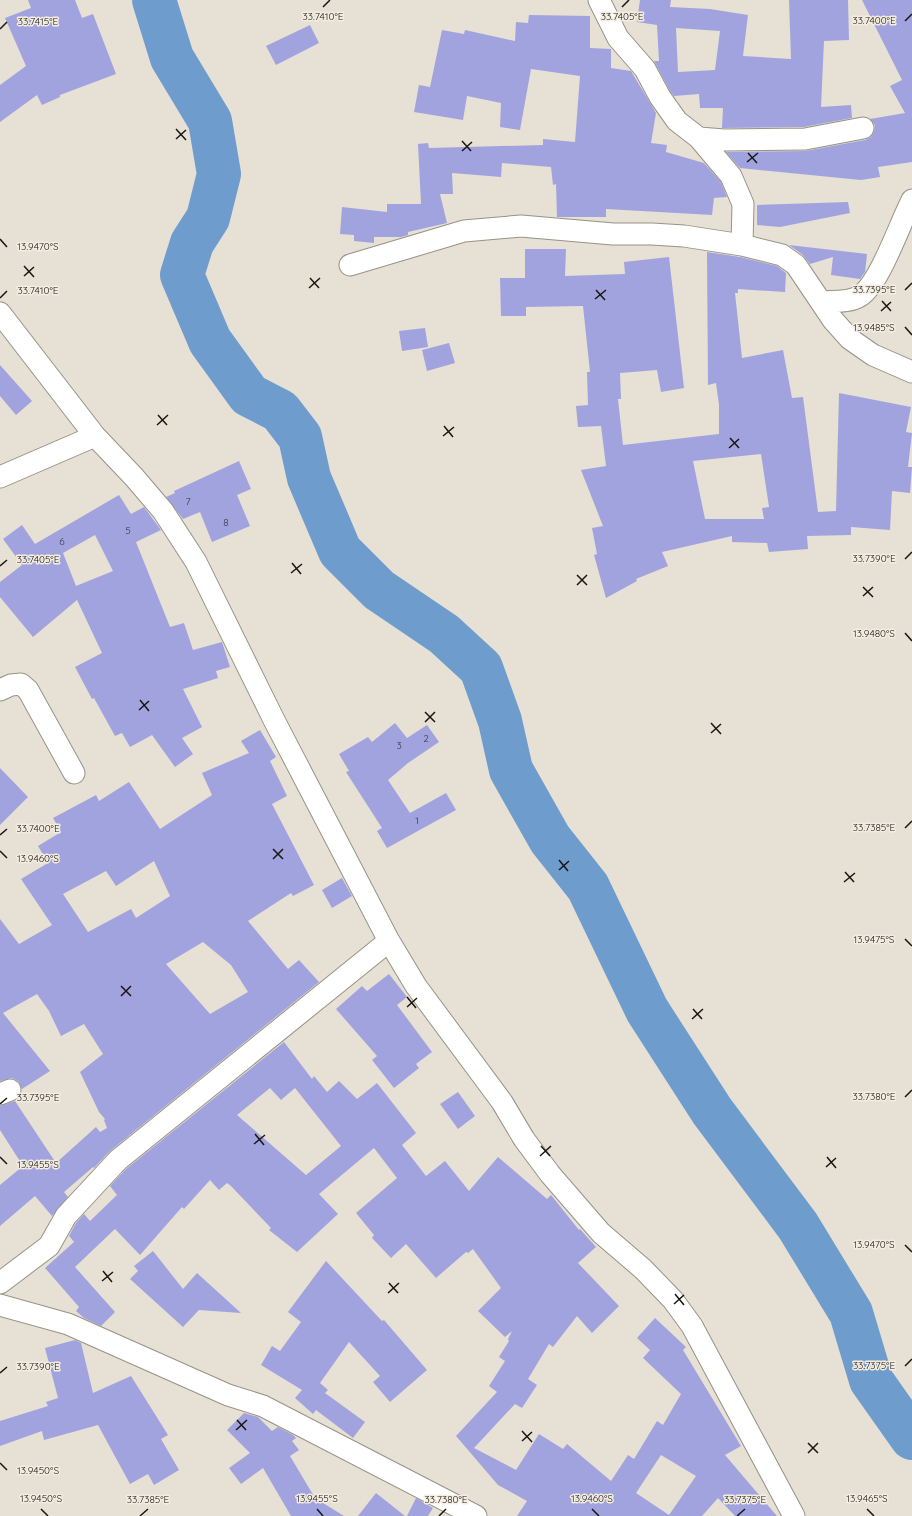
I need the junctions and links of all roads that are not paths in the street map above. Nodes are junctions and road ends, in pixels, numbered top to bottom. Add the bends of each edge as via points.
1 (599, 0) edge
2 (863, 128) dead end
3 (698, 138) junction
4 (912, 200) edge
5 (742, 245) junction
6 (350, 265) dead end
7 (821, 302) junction
8 (0, 313) edge
9 (912, 372) edge
10 (95, 436) junction
11 (0, 477) edge
12 (0, 690) edge
13 (74, 773) dead end
14 (389, 941) junction
15 (0, 1283) edge
16 (0, 1305) edge
17 (472, 1515) edge
18 (794, 1516) edge

1 - 3 street via 618,38 645,69 677,121
2 - 3 street via 805,139
3 - 5 street via 731,176 743,204
4 - 7 street via 870,286 859,296 844,301
5 - 6 street via 684,236 613,234 521,226 464,231
5 - 7 street via 782,255 796,265
7 - 9 street via 850,339 873,355
8 - 10 street
10 - 11 street
10 - 14 street via 163,511 196,562 274,720
12 - 13 street via 21,684 28,690
14 - 15 street via 118,1160 66,1216 49,1246
14 - 18 street via 416,986 502,1102 524,1139 550,1174 601,1233 643,1269 673,1300 692,1326
16 - 17 street via 68,1324 228,1395 263,1406

